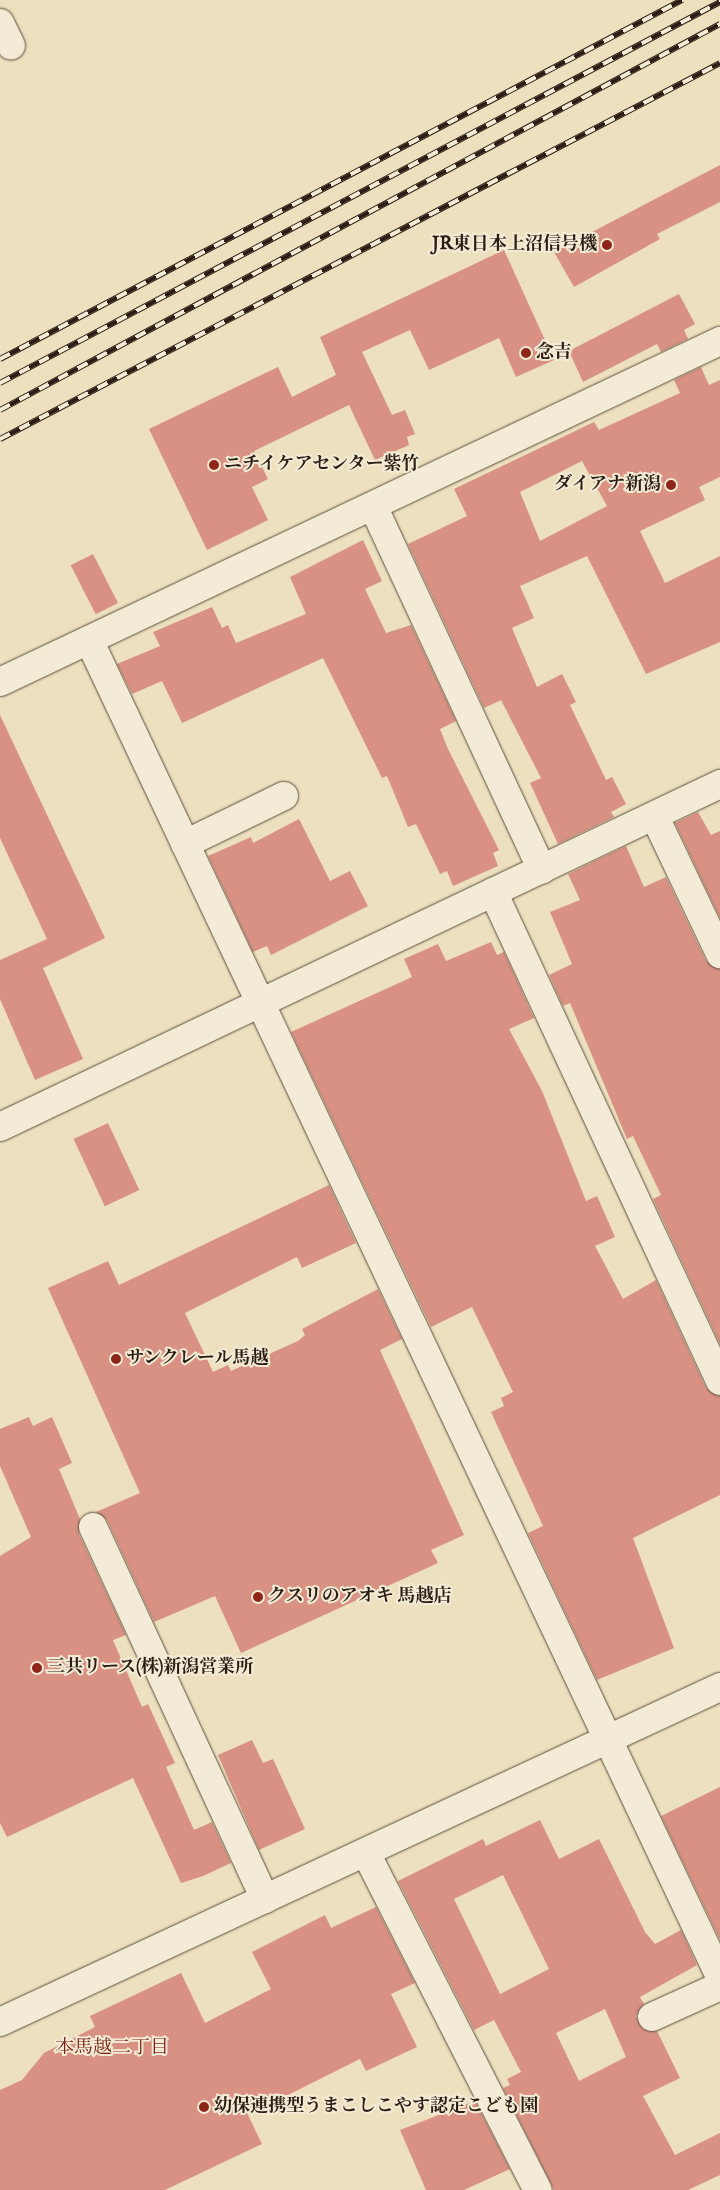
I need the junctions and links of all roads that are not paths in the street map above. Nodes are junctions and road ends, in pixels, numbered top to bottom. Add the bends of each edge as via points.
1 (720, 341) edge
2 (373, 506) junction
3 (89, 640) junction
4 (0, 682) edge
5 (720, 784) edge
6 (284, 796) dead end
7 (655, 817) junction
8 (185, 844) junction
9 (542, 870) junction
10 (493, 892) junction
11 (720, 954) edge
12 (260, 1003) junction
13 (0, 1127) edge
14 (720, 1381) edge
15 (93, 1527) dead end
16 (720, 1687) edge
17 (608, 1742) junction
18 (366, 1853) junction
19 (265, 1900) junction
20 (720, 1977) edge
21 (720, 1986) edge
22 (652, 2017) dead end
23 (0, 2022) edge
24 (538, 2190) edge

1 - 2 street
2 - 3 street
2 - 9 street
3 - 4 street
3 - 8 street
5 - 7 street
6 - 8 street
7 - 9 street
7 - 11 street
8 - 12 street
9 - 10 street
10 - 12 street
10 - 14 street
12 - 13 street
12 - 17 street
15 - 19 street
16 - 17 street
17 - 18 street
17 - 20 street
18 - 19 street
18 - 24 street
19 - 23 street
21 - 22 street

